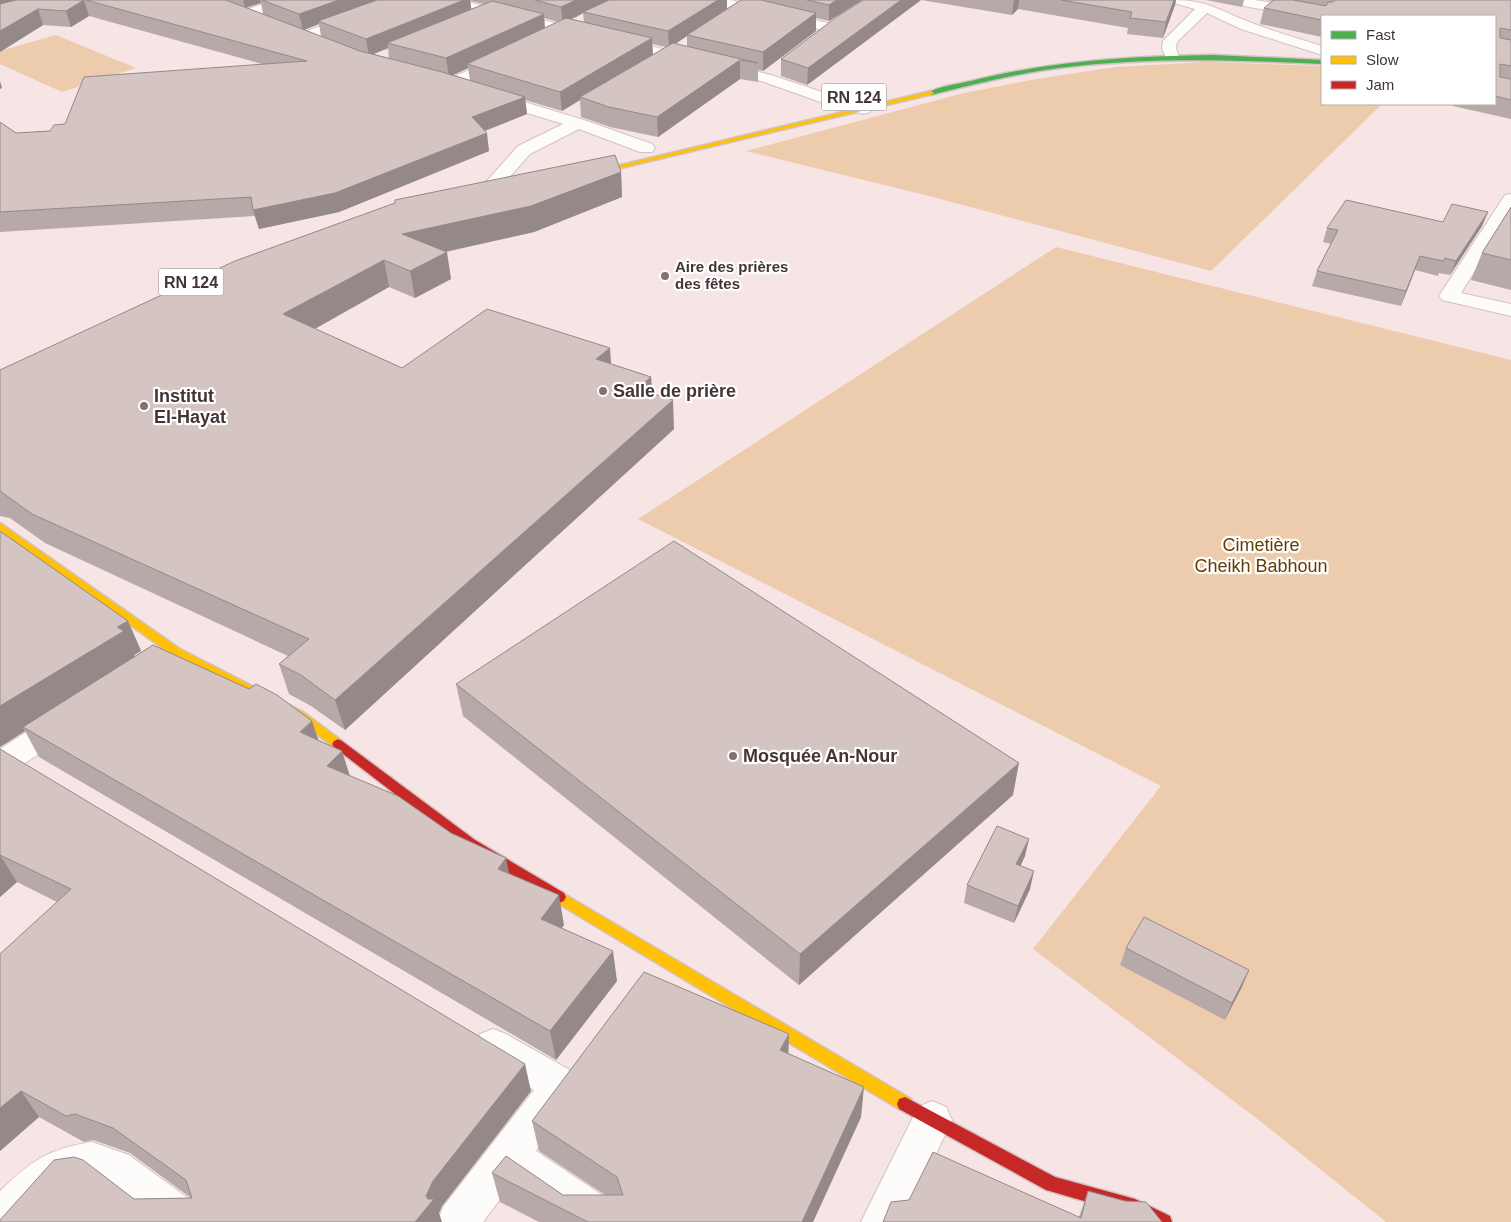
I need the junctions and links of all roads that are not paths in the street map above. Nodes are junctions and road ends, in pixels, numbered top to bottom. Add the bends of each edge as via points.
1 (288, 0) edge
2 (406, 0) edge
3 (442, 0) edge
4 (713, 0) edge
5 (1179, 0) edge
6 (1251, 1) edge
7 (512, 3) dead end
8 (748, 3) edge
9 (1205, 7) junction
10 (229, 9) edge
11 (490, 13) junction
12 (244, 15) junction
13 (1321, 16) edge
14 (726, 17) edge
15 (1228, 18) junction
16 (586, 19) dead end
17 (845, 19) edge
18 (473, 20) edge
19 (269, 25) edge
20 (831, 28) junction
21 (562, 30) junction
22 (286, 31) edge
23 (303, 37) junction
24 (545, 39) edge
25 (817, 39) edge
26 (688, 43) edge
27 (328, 47) edge
28 (1321, 50) edge
29 (519, 51) edge
30 (1170, 53) junction
31 (673, 54) junction
32 (1321, 54) edge
33 (1014, 61) dead end
34 (1321, 62) edge
35 (656, 64) edge
36 (780, 67) edge
37 (766, 78) junction
38 (433, 80) edge
39 (451, 84) junction
40 (835, 102) junction
41 (864, 102) junction
42 (816, 107) dead end
43 (574, 117) junction
44 (651, 147) joint
45 (579, 164) edge
46 (568, 179) edge
47 (511, 181) edge
48 (491, 191) joint
49 (1511, 200) edge
50 (1511, 310) edge
51 (0, 526) edge
52 (176, 652) junction
53 (151, 668) edge
54 (84, 710) edge
55 (15, 765) edge
56 (467, 1030) edge
57 (584, 1056) edge
58 (561, 1086) junction
59 (932, 1120) junction
60 (508, 1156) junction
61 (1143, 1217) edge
62 (0, 1219) edge
63 (184, 1222) edge
64 (458, 1222) edge
65 (605, 1222) edge
66 (882, 1222) edge

1 - 12 street
2 - 23 street
3 - 11 street
4 - 8 street
5 - 9 street
6 - 13 street
6 - 15 street
7 - 11 street
8 - 14 street
8 - 20 street
9 - 15 street
9 - 30 street via 1172,38
10 - 12 street
11 - 18 street
11 - 21 street
12 - 19 street
15 - 28 street
16 - 21 street
17 - 20 street
20 - 25 street
21 - 24 street
21 - 31 street
22 - 23 street
23 - 27 street
26 - 31 street
29 - 39 street
30 - 32 main road, RN 124 via 1267,50
30 - 33 main road, RN 124 via 1087,53
30 - 34 main road, RN 124
30 - 41 main road, RN 124 via 1029,70
31 - 35 street
31 - 37 street
36 - 37 street
37 - 40 street
38 - 39 street
39 - 43 street
40 - 41 street
40 - 42 main road, RN 124
41 - 46 main road, RN 124
43 - 44 street
43 - 48 street via 524,150
44 - 45 main road
47 - 48 main road
49 - 50 street via 1449,296
51 - 52 main road
52 - 53 street
52 - 59 main road via 299,715 470,844 650,968
54 - 55 street
56 - 58 street
57 - 58 street
58 - 60 street
59 - 61 main road via 1052,1184
59 - 66 street
60 - 64 street
60 - 65 street
62 - 63 street via 36,1184 64,1166 92,1161 115,1169

